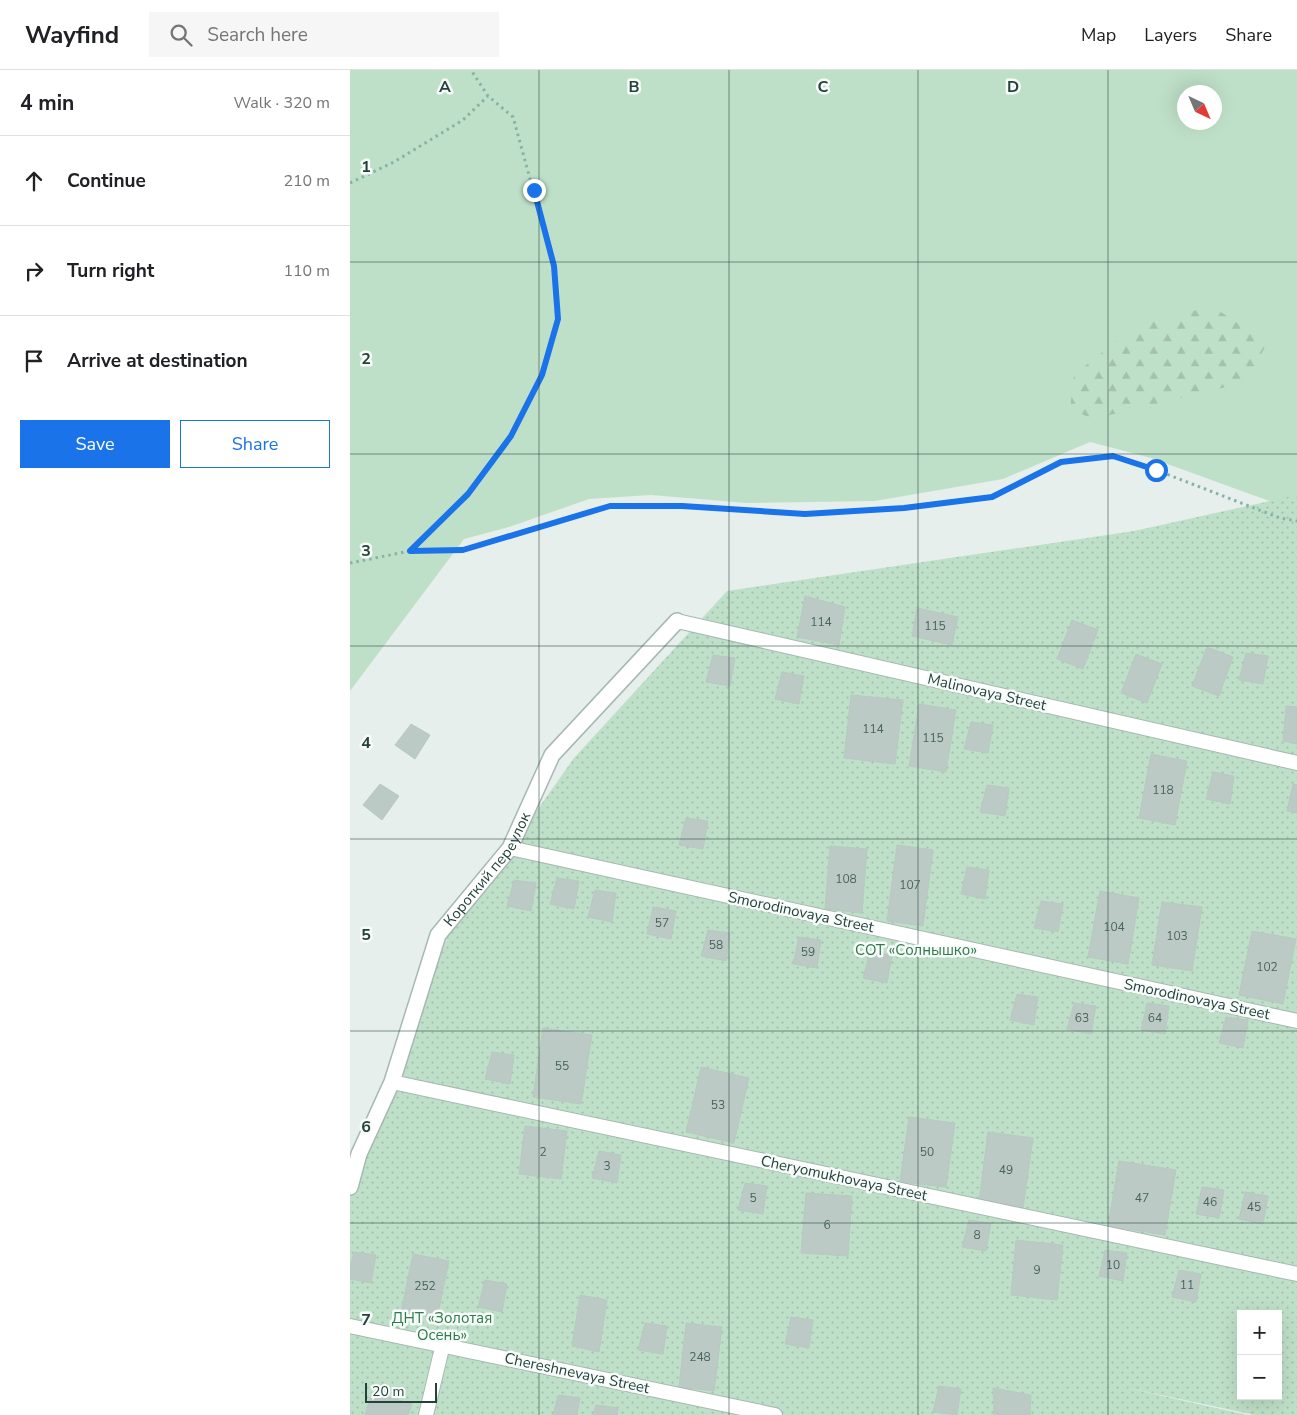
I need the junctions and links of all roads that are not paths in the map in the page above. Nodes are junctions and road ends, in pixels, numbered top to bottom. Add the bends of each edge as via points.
1 (677, 621) joint
2 (1297, 763) edge
3 (510, 848) junction
4 (1297, 1021) edge
5 (392, 1082) junction
6 (354, 1155) edge
7 (350, 1187) edge
8 (1297, 1274) edge
9 (350, 1326) edge
10 (443, 1344) junction
11 (426, 1415) edge
12 (775, 1415) edge

1 - 2 lane, Malinovaya Street
1 - 3 street, Короткий переулок via 552,754
3 - 4 lane, Smorodinovaya Street
3 - 5 street, Короткий переулок via 438,935
5 - 6 street, Короткий переулок
5 - 8 lane, Cheryomukhovaya Street
6 - 7 street, Короткий переулок
9 - 10 lane, Chereshnevaya Street
10 - 11 lane
10 - 12 lane, Chereshnevaya Street

